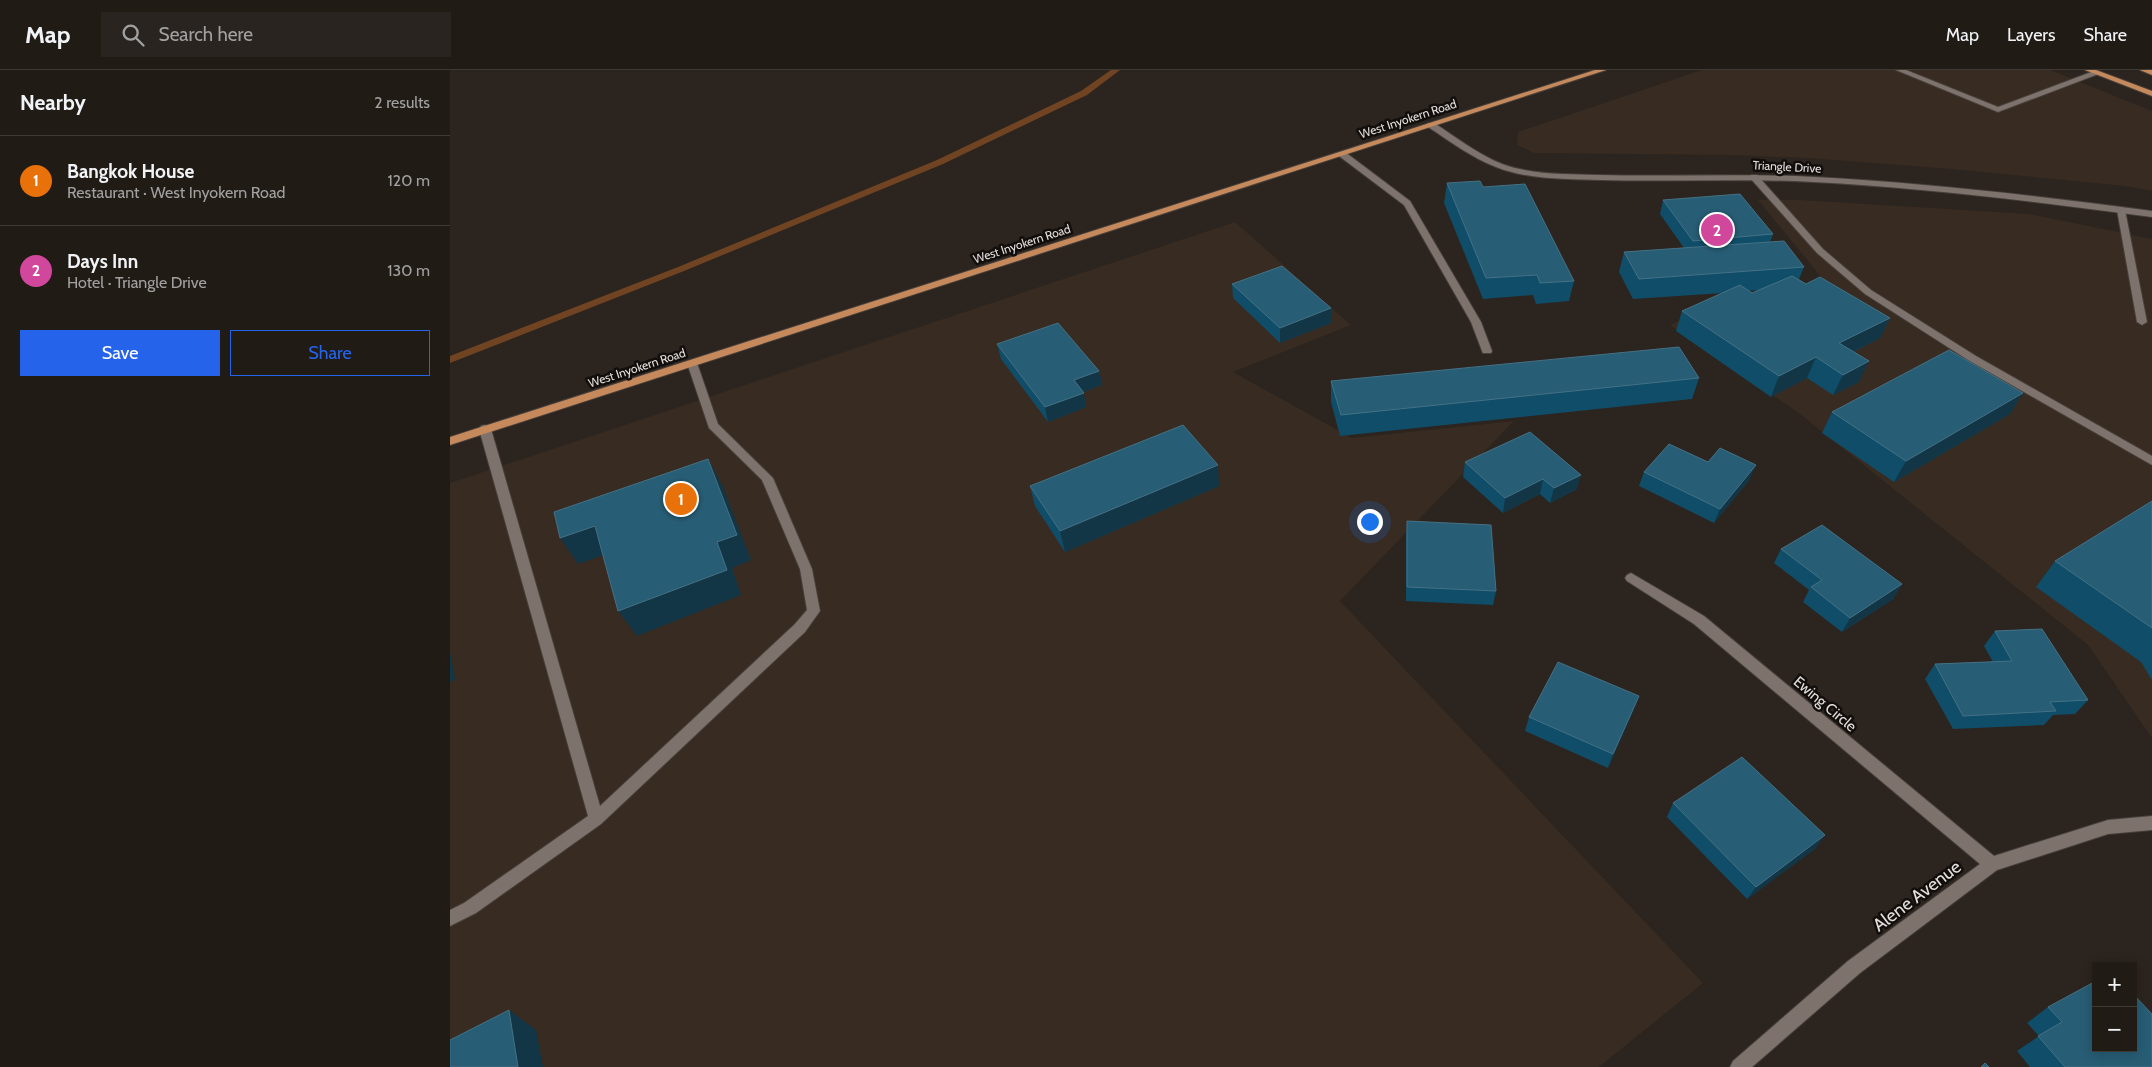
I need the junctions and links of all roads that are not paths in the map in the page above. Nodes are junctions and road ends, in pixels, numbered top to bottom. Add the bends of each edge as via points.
1 (1602, 70) edge
2 (1900, 70) edge
3 (2089, 70) edge
4 (2144, 70) edge
5 (2151, 71) edge
6 (2097, 73) junction
7 (2152, 94) edge
8 (1431, 125) junction
9 (1342, 154) junction
10 (1754, 177) junction
11 (2121, 210) junction
12 (2152, 214) edge
13 (2142, 322) dead end
14 (1487, 351) dead end
15 (692, 363) junction
16 (485, 429) junction
17 (450, 441) edge
18 (2152, 461) edge
19 (1630, 578) dead end
20 (596, 819) junction
21 (2152, 823) edge
22 (1992, 864) junction
23 (450, 918) edge
24 (1739, 1067) edge

1 - 8 main road, West Inyokern Road
2 - 6 street via 1998,110
3 - 6 main road
4 - 5 main road
6 - 7 main road
8 - 9 main road, West Inyokern Road
8 - 10 street, Triangle Drive via 1486,159 1525,172 1562,176
9 - 14 street via 1407,203 1476,322
9 - 15 main road, West Inyokern Road
10 - 11 street, Triangle Drive via 1896,185 2027,197
10 - 18 street via 1820,251 1868,292 1972,358
11 - 12 street, Triangle Drive
11 - 13 street
15 - 16 main road, West Inyokern Road
15 - 20 street via 713,425 767,478 806,569 814,611 800,628
16 - 17 main road, West Inyokern Road
16 - 20 street
19 - 22 street, Ewing Circle via 1700,620
20 - 23 street via 470,908
21 - 22 street, Alene Avenue via 2108,827
22 - 24 street, Alene Avenue via 1854,967

